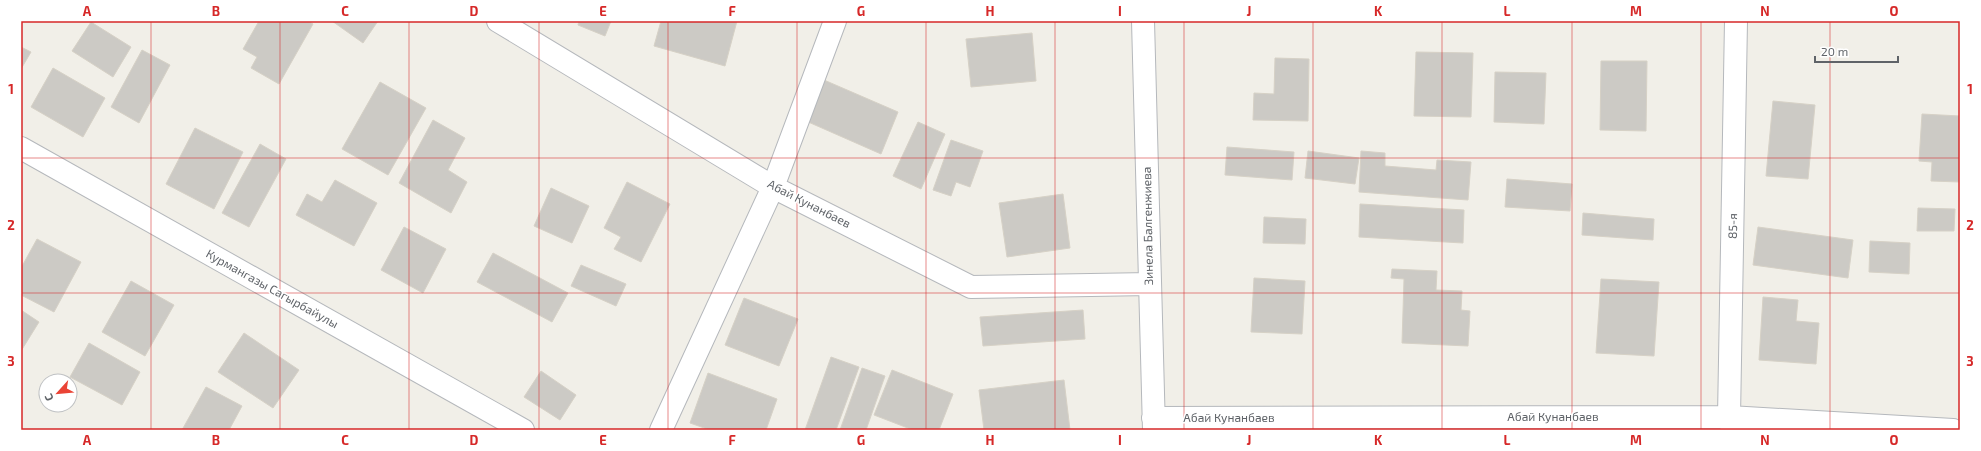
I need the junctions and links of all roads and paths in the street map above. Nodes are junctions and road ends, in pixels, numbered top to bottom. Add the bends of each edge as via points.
1 (498, 21) edge
2 (835, 21) edge
3 (1143, 21) edge
4 (1736, 21) edge
5 (21, 148) edge
6 (773, 186) junction
7 (1150, 284) junction
8 (1153, 424) edge
9 (1730, 424) edge
10 (523, 430) edge
11 (662, 430) edge
12 (1953, 430) edge

1 - 6 street, Абай Кунанбаев
2 - 6 street
3 - 7 street, Зинела Балгенжиева
4 - 9 street, 85-я
5 - 10 street, Курмангазы Сагырбайулы
6 - 7 street, Абай Кунанбаев via 971,287
6 - 11 street
7 - 8 street, Зинела Балгенжиева
8 - 9 street, Абай Кунанбаев
9 - 12 street, Абай Кунанбаев

